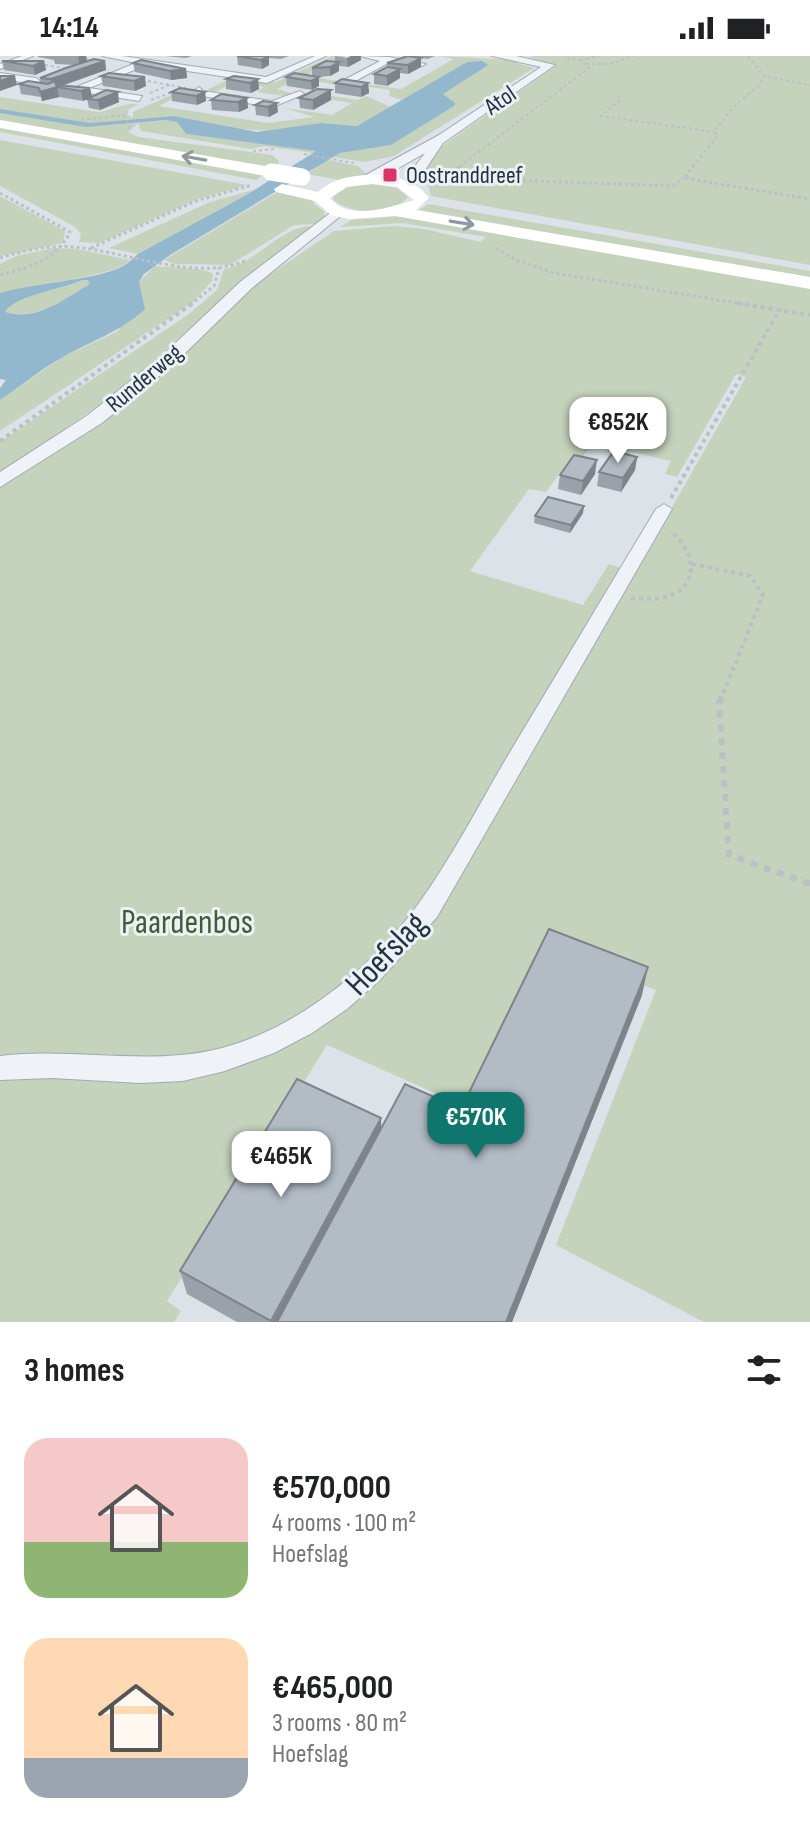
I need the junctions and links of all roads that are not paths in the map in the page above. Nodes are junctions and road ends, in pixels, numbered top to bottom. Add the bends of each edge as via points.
1 (106, 56) edge
2 (322, 56) edge
3 (364, 56) edge
4 (497, 56) edge
5 (189, 58) dead end
6 (389, 59) junction
7 (32, 60) edge
8 (146, 62) junction
9 (422, 64) edge
10 (0, 67) edge
11 (208, 71) junction
12 (231, 75) junction
13 (0, 76) edge
14 (36, 81) edge
15 (347, 82) edge
16 (300, 94) edge
17 (139, 103) road end
18 (0, 124) edge
19 (0, 136) edge
20 (443, 138) junction
21 (262, 178) junction
22 (367, 180) junction
23 (342, 183) junction
24 (415, 191) junction
25 (321, 197) junction
26 (397, 212) junction
27 (346, 213) junction
28 (810, 269) edge
29 (810, 283) edge
30 (0, 481) edge
31 (664, 509) road end
32 (0, 1068) edge

1 - 8 street
2 - 12 street via 267,80
3 - 6 street
4 - 20 street, Atol via 550,65
5 - 11 street via 225,64
6 - 9 street
6 - 15 street
7 - 10 street
8 - 11 street
8 - 17 street via 79,89
11 - 12 street
12 - 16 street via 198,93 273,104
13 - 14 street
21 -> 18 main road
19 - 21 main road
20 - 22 street, Atol
20 - 24 street, Atol
21 - 23 main road, bridge
21 - 25 main road via 282,189
22 - 23 main road
22 - 24 main road
23 - 25 main road
24 - 26 main road via 414,206
24 - 28 main road via 452,204
25 - 27 main road via 324,205
26 - 27 main road
26 -> 29 main road
27 - 30 street, Runderweg via 246,285 171,357 95,419
31 - 32 street, Hoefslag via 428,910 349,994 280,1037 232,1057 187,1067

